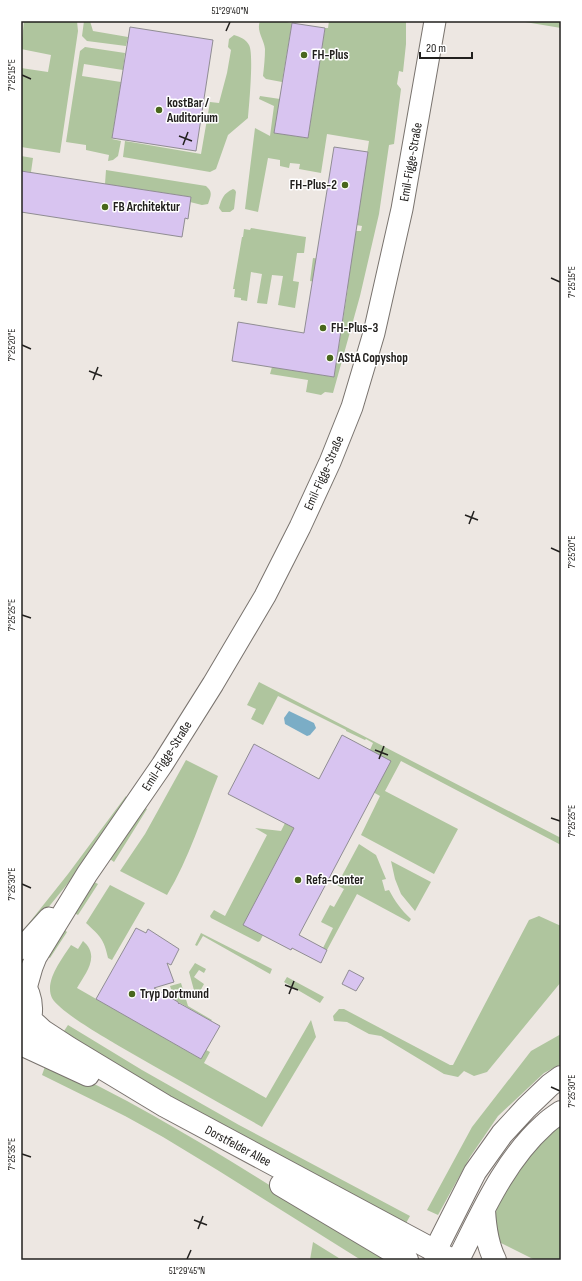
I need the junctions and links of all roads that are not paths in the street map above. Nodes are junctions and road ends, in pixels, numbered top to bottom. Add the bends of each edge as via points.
1 (435, 21) edge
2 (87, 874) junction
3 (21, 949) edge
4 (24, 984) edge
5 (31, 1020) junction
6 (21, 1041) edge
7 (21, 1044) edge
8 (561, 1078) edge
9 (561, 1112) edge
10 (484, 1210) junction
11 (441, 1257) edge
12 (407, 1260) edge
13 (458, 1260) edge
14 (495, 1260) edge

1 - 2 street, Emil-Figge-Straße via 402,209 374,333 352,407 330,462 265,596 177,742
2 - 3 street, Emil-Figge-Straße
2 - 4 street, Emil-Figge-Straße via 36,957
4 - 5 main road, Emil-Figge-Straße via 31,1002
5 - 6 main road, Emil-Figge-Straße
5 - 11 main road, Dorstfelder Allee via 55,1039 116,1078
7 - 12 main road, Dorstfelder Allee via 80,1070 185,1127
8 - 11 main road via 535,1099 502,1134 475,1172
9 - 10 main road via 544,1125 510,1165
10 - 13 main road
10 - 14 main road via 485,1230

